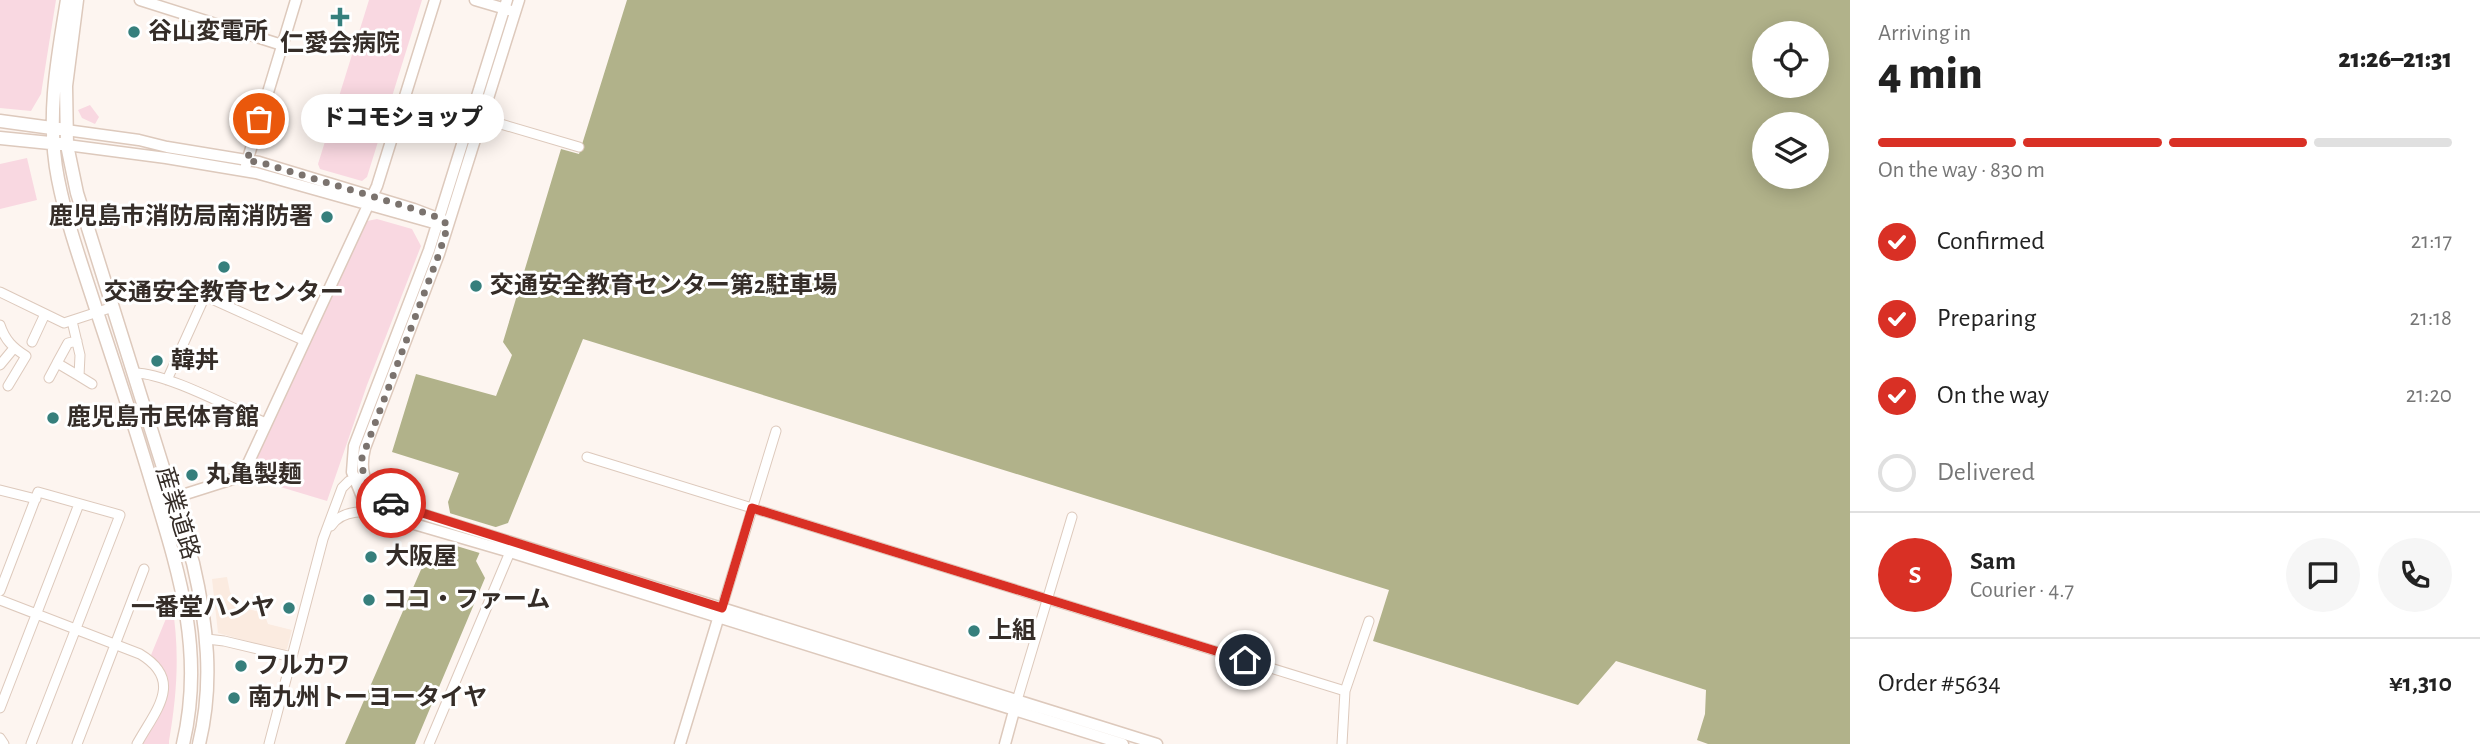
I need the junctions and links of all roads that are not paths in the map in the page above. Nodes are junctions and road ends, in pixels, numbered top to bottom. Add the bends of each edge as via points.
1 (67, 0) edge
2 (78, 0) edge
3 (140, 0) edge
4 (296, 0) edge
5 (435, 0) edge
6 (475, 0) edge
7 (519, 0) edge
8 (509, 7) edge
9 (282, 45) junction
10 (477, 117) junction
11 (0, 121) edge
12 (59, 129) junction
13 (0, 138) edge
14 (54, 143) junction
15 (67, 145) junction
16 (579, 147) dead end
17 (246, 166) junction
18 (370, 201) junction
19 (441, 222) junction
20 (0, 292) edge
21 (113, 307) junction
22 (97, 312) junction
23 (45, 314) junction
24 (72, 321) junction
25 (0, 325) edge
26 (76, 341) junction
27 (305, 341) junction
28 (32, 342) dead end
29 (13, 348) junction
30 (57, 363) junction
31 (0, 365) edge
32 (133, 373) junction
33 (79, 376) junction
34 (49, 378) dead end
35 (167, 380) junction
36 (92, 384) dead end
37 (8, 386) dead end
38 (266, 423) junction
39 (776, 431) dead end
40 (587, 457) dead end
41 (359, 478) junction
42 (0, 489) edge
43 (173, 498) junction
44 (36, 499) junction
45 (79, 504) junction
46 (752, 508) junction
47 (390, 517) junction
48 (1072, 517) dead end
49 (439, 525) junction
50 (323, 538) junction
51 (497, 543) junction
52 (510, 552) junction
53 (144, 569) dead end
54 (0, 591) edge
55 (1046, 598) junction
56 (0, 600) edge
57 (720, 613) junction
58 (37, 615) junction
59 (1369, 621) dead end
60 (75, 630) junction
61 (207, 639) junction
62 (115, 645) junction
63 (292, 657) junction
64 (1345, 691) junction
65 (1015, 706) junction
66 (0, 708) edge
67 (0, 738) edge
68 (4, 744) edge
69 (31, 744) edge
70 (77, 744) edge
71 (137, 744) edge
72 (183, 744) edge
73 (199, 744) edge
74 (269, 744) edge
75 (429, 744) edge
76 (680, 744) edge
77 (1005, 744) edge
78 (1123, 744) edge
79 (1157, 744) edge
80 (1342, 744) edge

1 - 12 main road, 産業道路 via 53,88
2 - 12 main road, 産業道路
3 - 9 street
4 - 9 street
5 - 18 street
6 - 8 street
7 - 8 street
8 - 10 street
9 - 17 street
10 - 16 street
10 - 19 street
11 - 12 main road
12 - 14 main road, 産業道路
12 - 15 main road, 産業道路
12 - 17 street via 139,140
13 - 14 main road
14 - 15 main road
14 - 22 main road, 産業道路 via 70,229
15 - 17 street
15 - 21 main road, 産業道路
17 - 18 street
18 - 19 street
18 - 27 street
19 - 41 street via 411,330 365,448
20 - 23 street
21 - 22 street
21 - 32 main road, 産業道路
22 - 24 street
22 - 72 main road, 産業道路 via 170,542 189,621 191,692
23 - 24 street via 64,323
23 - 28 street
24 - 26 street
25 - 29 street
26 - 30 street via 68,343
26 - 33 street
27 - 35 street via 205,296
27 - 38 street
29 - 31 street
29 - 37 street via 26,356
30 - 33 street
30 - 34 street
32 - 35 street
32 - 43 main road, 産業道路
33 - 36 street
35 - 38 street
38 - 43 street via 241,475
39 - 46 street
40 - 46 street
41 - 47 street via 362,497
41 - 49 street via 384,501
41 - 50 street via 342,488
42 - 44 street
43 - 61 main road, 産業道路 via 193,564
44 - 45 street via 38,492
44 - 54 street
45 - 58 street
45 - 60 street via 120,515
46 - 55 street
46 - 57 street
47 - 49 street
47 - 50 street via 348,514 336,519
48 - 55 street
49 - 51 street
50 - 63 street
51 - 52 street
51 - 57 street
52 - 57 street
52 - 75 street
53 - 62 street
55 - 64 street
55 - 65 street
56 - 58 street
57 - 65 street
57 - 76 street
58 - 60 street
58 - 66 street
59 - 64 street
60 - 62 street
60 - 69 street
61 - 63 street
61 - 73 main road, 産業道路 via 207,691
62 - 70 street
62 - 71 street via 150,661 163,679 162,700
63 - 74 street
64 - 80 street
65 - 77 street
65 - 78 street
65 - 79 street
67 - 68 street

